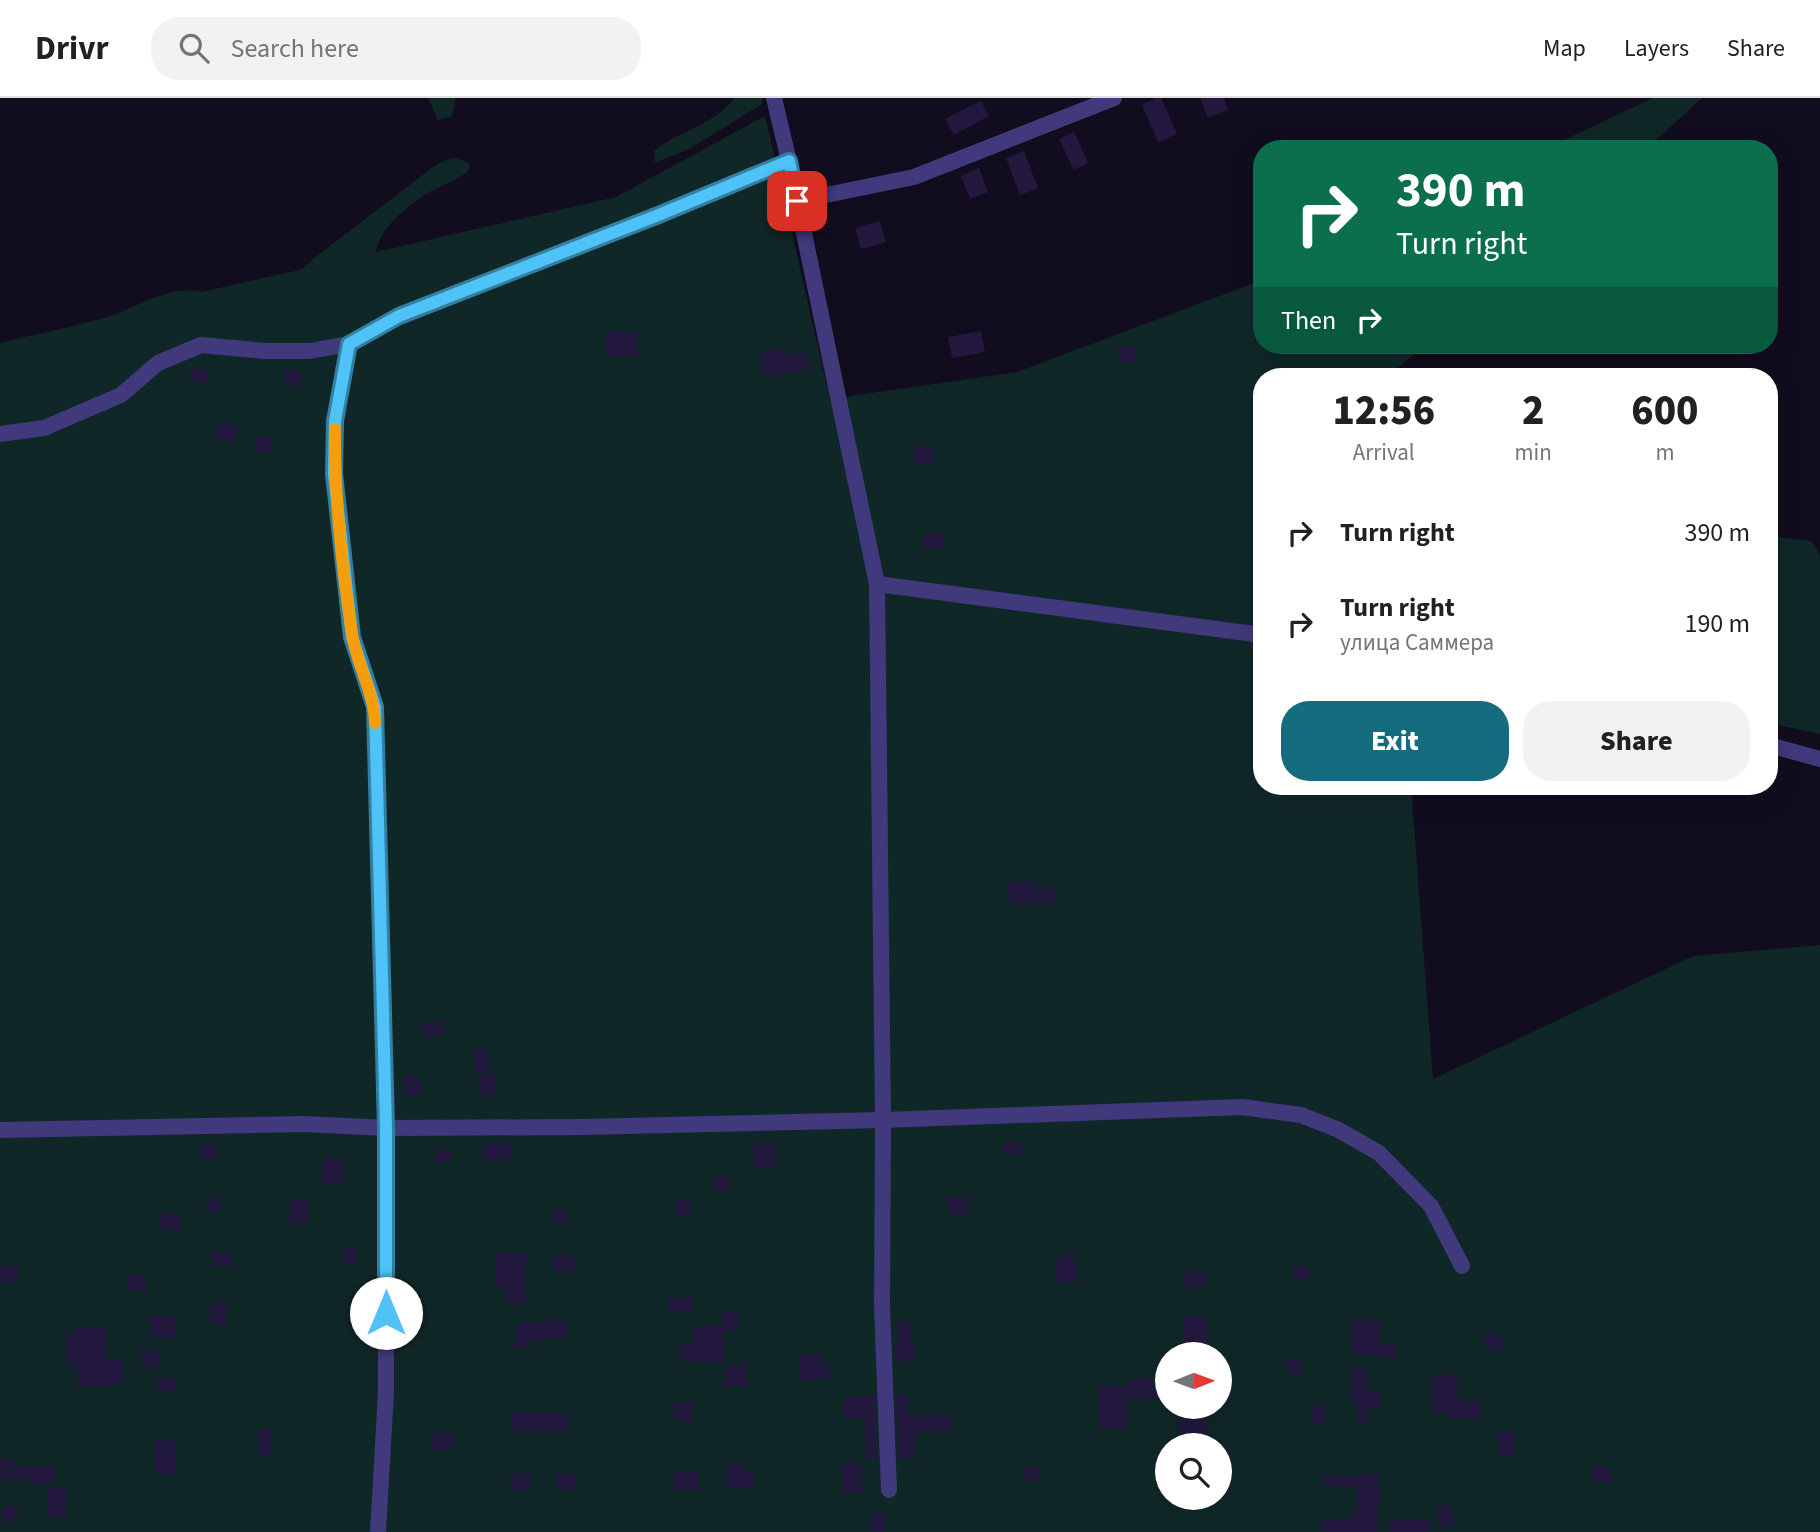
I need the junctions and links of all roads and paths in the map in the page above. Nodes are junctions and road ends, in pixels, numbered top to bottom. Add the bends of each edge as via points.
1 (774, 98) edge
2 (1114, 98) edge
3 (789, 161) junction
4 (797, 201) junction
5 (349, 344) junction
6 (0, 434) edge
7 (877, 583) junction
8 (1253, 634) edge
9 (1778, 747) edge
10 (1820, 759) edge
11 (883, 1121) junction
12 (386, 1128) junction
13 (0, 1130) edge
14 (1462, 1266) dead end
15 (889, 1490) dead end
16 (378, 1532) edge

1 - 3 street
2 - 4 street via 914,177
3 - 4 street
3 - 5 street via 399,316
4 - 7 street
5 - 6 street via 310,351 201,345 158,363 121,395 44,428
5 - 12 street via 335,421 334,474 352,637 375,707
7 - 8 street
7 - 11 street
9 - 10 street
11 - 12 street
11 - 14 street via 1242,1107 1301,1115 1379,1153 1431,1206
11 - 15 street via 882,1305
12 - 13 street via 303,1124
12 - 16 street via 386,1392

